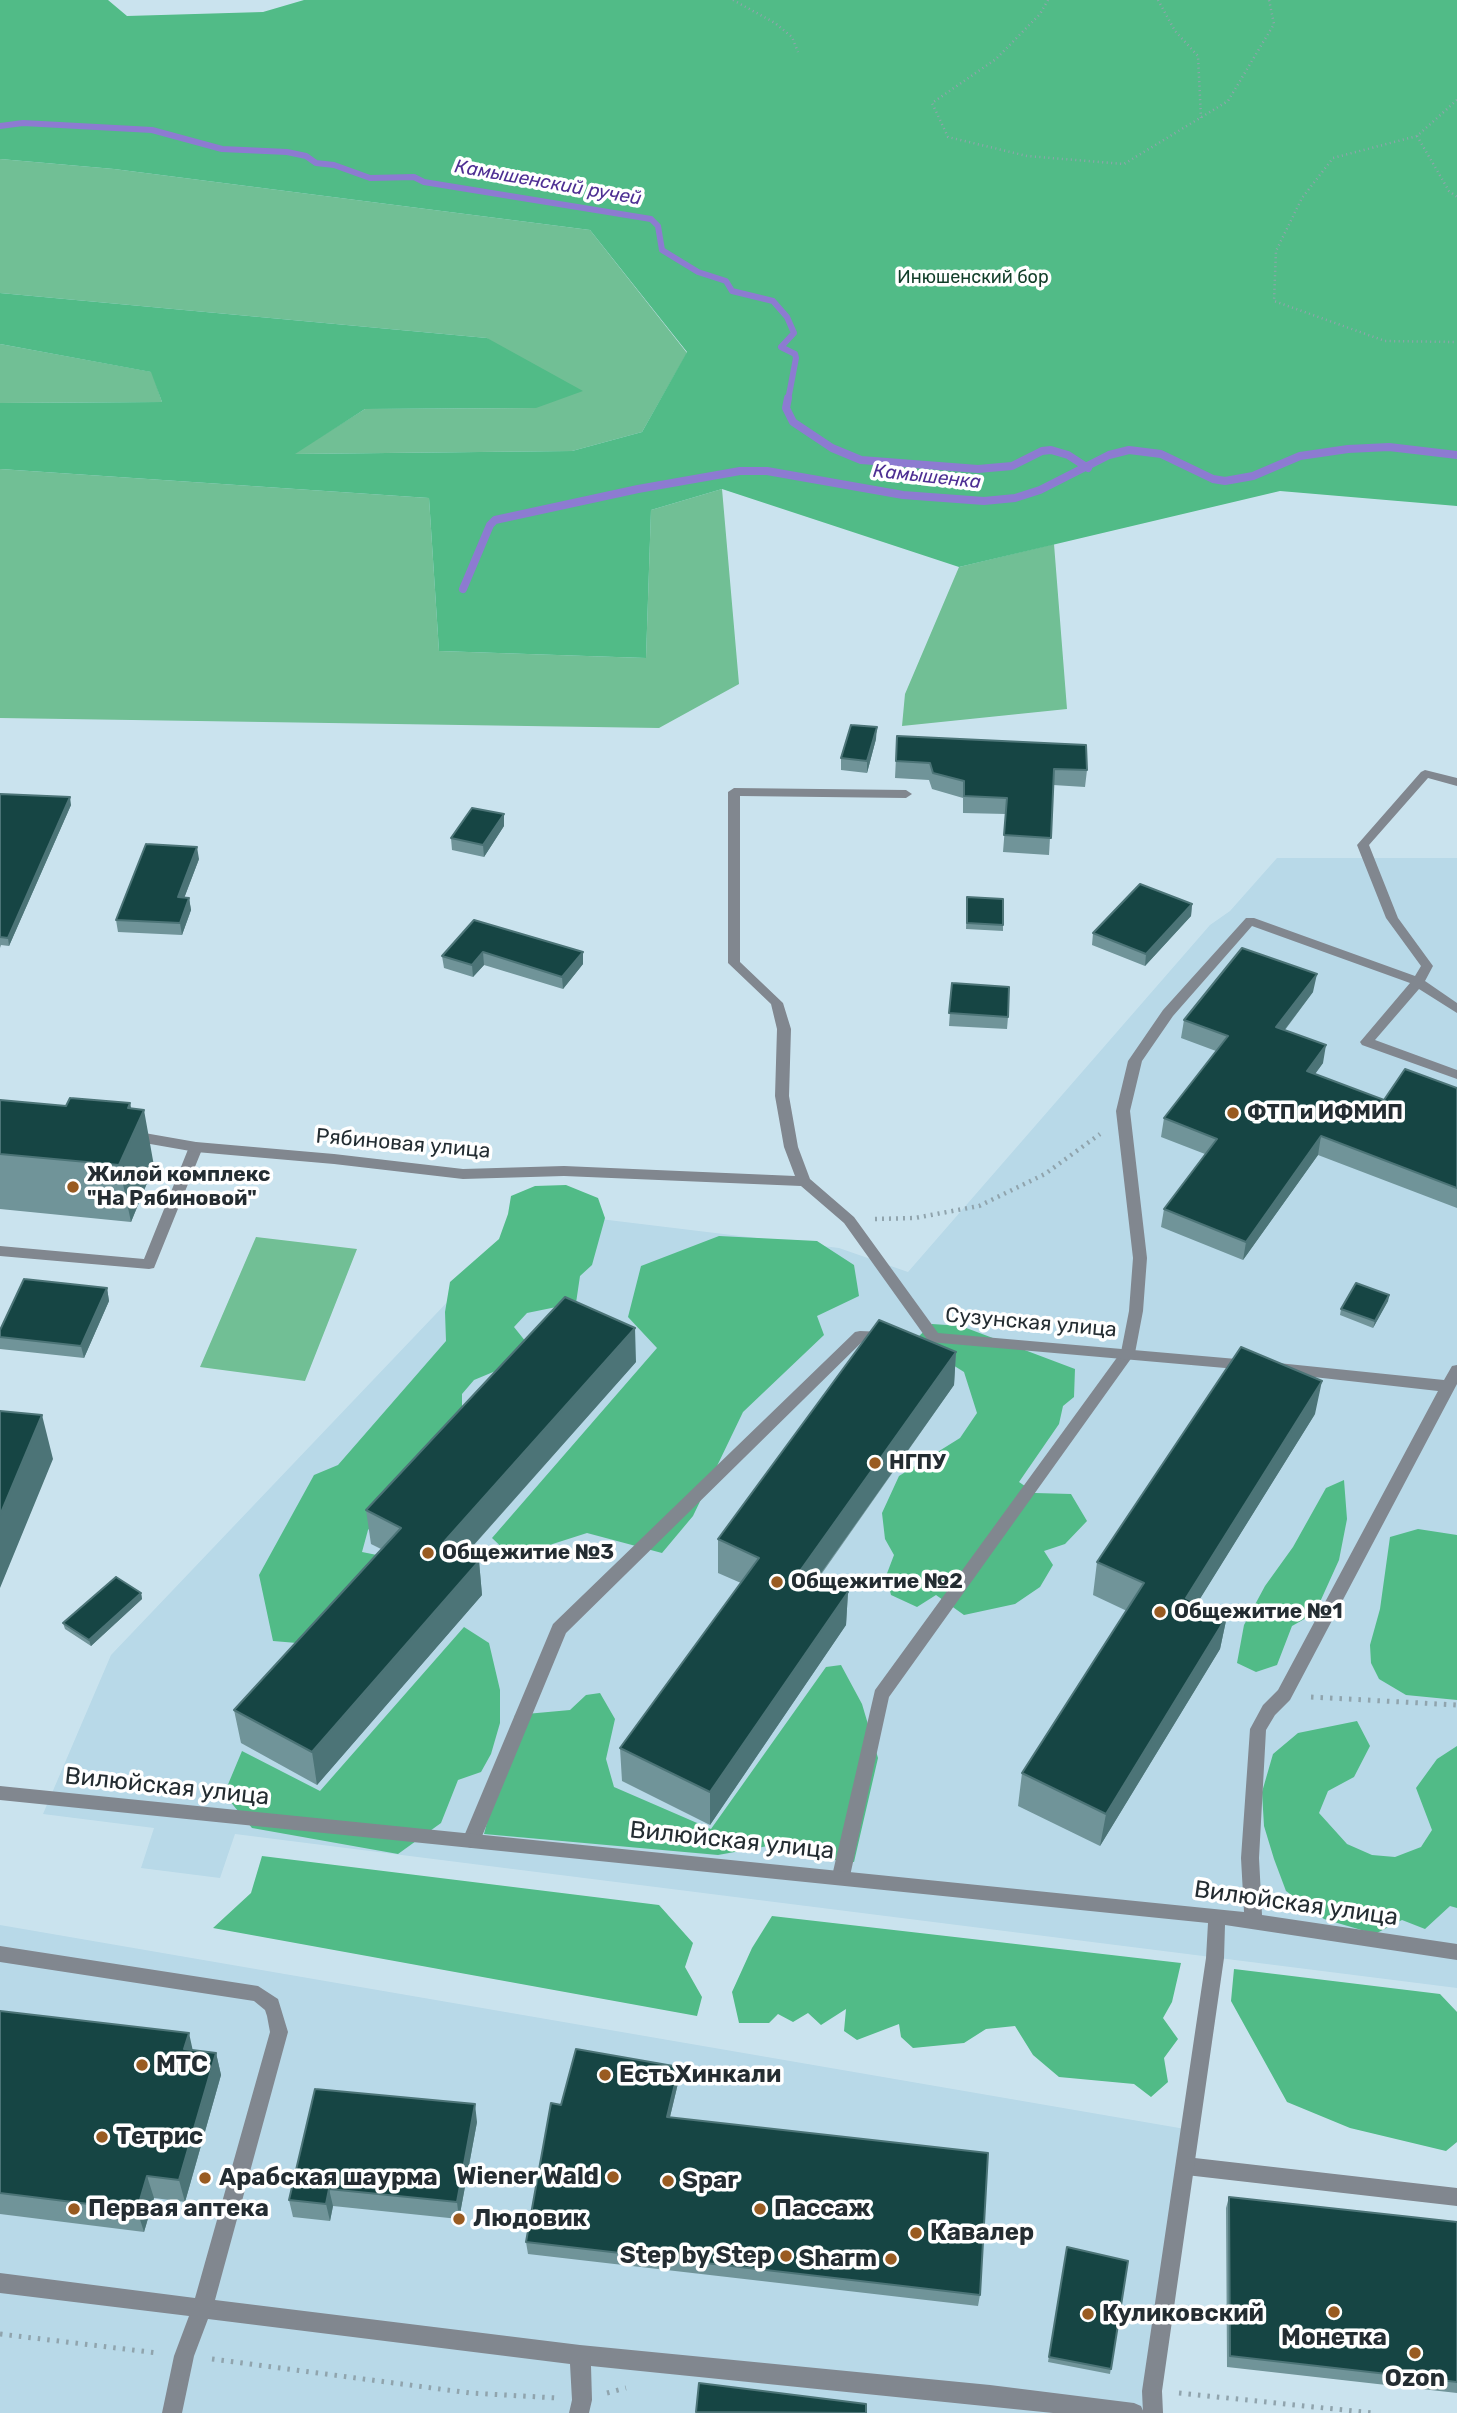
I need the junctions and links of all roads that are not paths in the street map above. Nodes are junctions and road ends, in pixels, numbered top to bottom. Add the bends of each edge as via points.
1 (1457, 782) edge
2 (906, 794) dead end
3 (1418, 982) junction
4 (1457, 1009) edge
5 (1457, 1075) edge
6 (123, 1134) edge
7 (196, 1147) junction
8 (804, 1181) junction
9 (0, 1251) edge
10 (934, 1338) junction
11 (1128, 1353) junction
12 (1457, 1370) edge
13 (1452, 1388) edge
14 (0, 1793) edge
15 (471, 1840) junction
16 (841, 1876) junction
17 (1217, 1916) junction
18 (1253, 1921) junction
19 (1457, 1952) edge
20 (0, 1954) edge
21 (1186, 2166) junction
22 (1457, 2197) edge
23 (0, 2283) edge
24 (203, 2306) junction
25 (580, 2355) junction
26 (581, 2407) edge
27 (172, 2413) edge
28 (1134, 2413) edge
29 (1153, 2413) edge

1 - 3 street via 1425,774 1363,845 1392,918 1427,967
2 - 8 street, Сузунская улица via 734,793 734,963 777,1003 784,1029 782,1096
3 - 4 street
3 - 5 street via 1367,1042
3 - 11 street via 1250,921 1168,1013 1135,1061 1123,1111 1140,1258
6 - 7 street, Рябиновая улица
7 - 8 street, Рябиновая улица via 463,1174 564,1171
7 - 9 street via 149,1264
8 - 10 street, Сузунская улица via 849,1220
10 - 11 street, Сузунская улица
10 - 15 street via 860,1336 559,1629
11 - 13 street, Сузунская улица
11 - 16 street via 881,1695
12 - 13 street
13 - 18 street via 1284,1695 1258,1729 1250,1857
14 - 15 street, Вилюйская улица
15 - 16 street, Вилюйская улица
16 - 17 street, Вилюйская улица
17 - 18 street, Вилюйская улица
17 - 21 street
18 - 19 street, Вилюйская улица
20 - 24 street via 258,1994 272,2005 279,2032
21 - 22 street
21 - 29 street via 1152,2391
23 - 24 street
24 - 25 street
24 - 27 street via 184,2356
25 - 26 street
25 - 28 street

